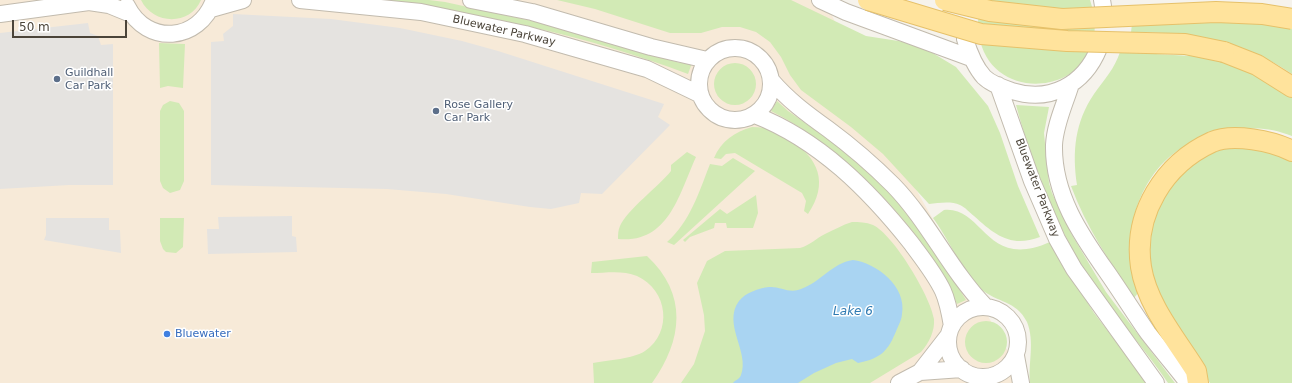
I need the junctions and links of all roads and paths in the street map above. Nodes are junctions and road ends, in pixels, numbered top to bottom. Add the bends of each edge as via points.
1 (243, 0) edge
2 (300, 0) edge
3 (470, 0) edge
4 (820, 0) edge
5 (868, 0) edge
6 (945, 0) edge
7 (213, 4) edge
8 (128, 7) edge
9 (0, 14) edge
10 (1292, 19) edge
11 (965, 39) dead end
12 (1099, 48) dead end
13 (971, 58) junction
14 (707, 60) junction
15 (771, 80) junction
16 (998, 85) junction
17 (1070, 86) junction
18 (1292, 87) edge
19 (699, 94) junction
20 (755, 115) junction
21 (1292, 151) edge
22 (985, 306) junction
23 (950, 331) junction
24 (1016, 356) junction
25 (962, 370) junction
26 (920, 372) junction
27 (986, 380) edge
28 (899, 383) edge
29 (1021, 383) edge
30 (1156, 383) edge
31 (1188, 383) edge
32 (1198, 383) edge

1 - 7 street
2 - 19 street, Bluewater Parkway via 421,12 525,34 647,69
3 - 14 street, Bluewater Parkway via 532,12 651,48
4 - 13 street
5 - 18 main road, bridge via 982,34 1067,41 1177,43 1224,52 1257,65
6 - 10 main road, bridge via 990,12 1062,19 1216,12 1262,14
7 - 8 street via 203,20 192,28 177,33 161,33 147,28
8 - 9 street via 89,2
11 - 13 street
12 - 17 street via 1090,66
13 - 16 street via 985,77
14 - 15 street via 717,52 728,48 740,48 761,58 768,68
14 - 19 street via 698,82
15 - 20 street via 768,99
15 - 22 street via 787,99 865,159 893,186 924,222 969,289
16 - 17 street via 1018,93 1036,95 1054,93
16 - 30 street, Bluewater Parkway via 1032,181 1057,239 1074,269
17 - 31 street, Bluewater Parkway via 1059,117 1054,144 1056,174 1066,204 1077,228 1126,301
19 - 20 street via 715,116 736,121
20 - 23 street via 786,129 822,152 855,180 889,215 942,290 949,307
21 - 32 main road via 1280,145 1250,139 1213,142 1189,156 1170,172 1149,204 1140,239 1142,274 1155,305 1196,371
22 - 23 street via 966,311
22 - 24 street via 996,309 1014,323 1019,344
23 - 25 street via 951,355
23 - 26 street
24 - 27 street via 1003,371
24 - 29 street
25 - 26 street
25 - 27 street
26 - 28 street

